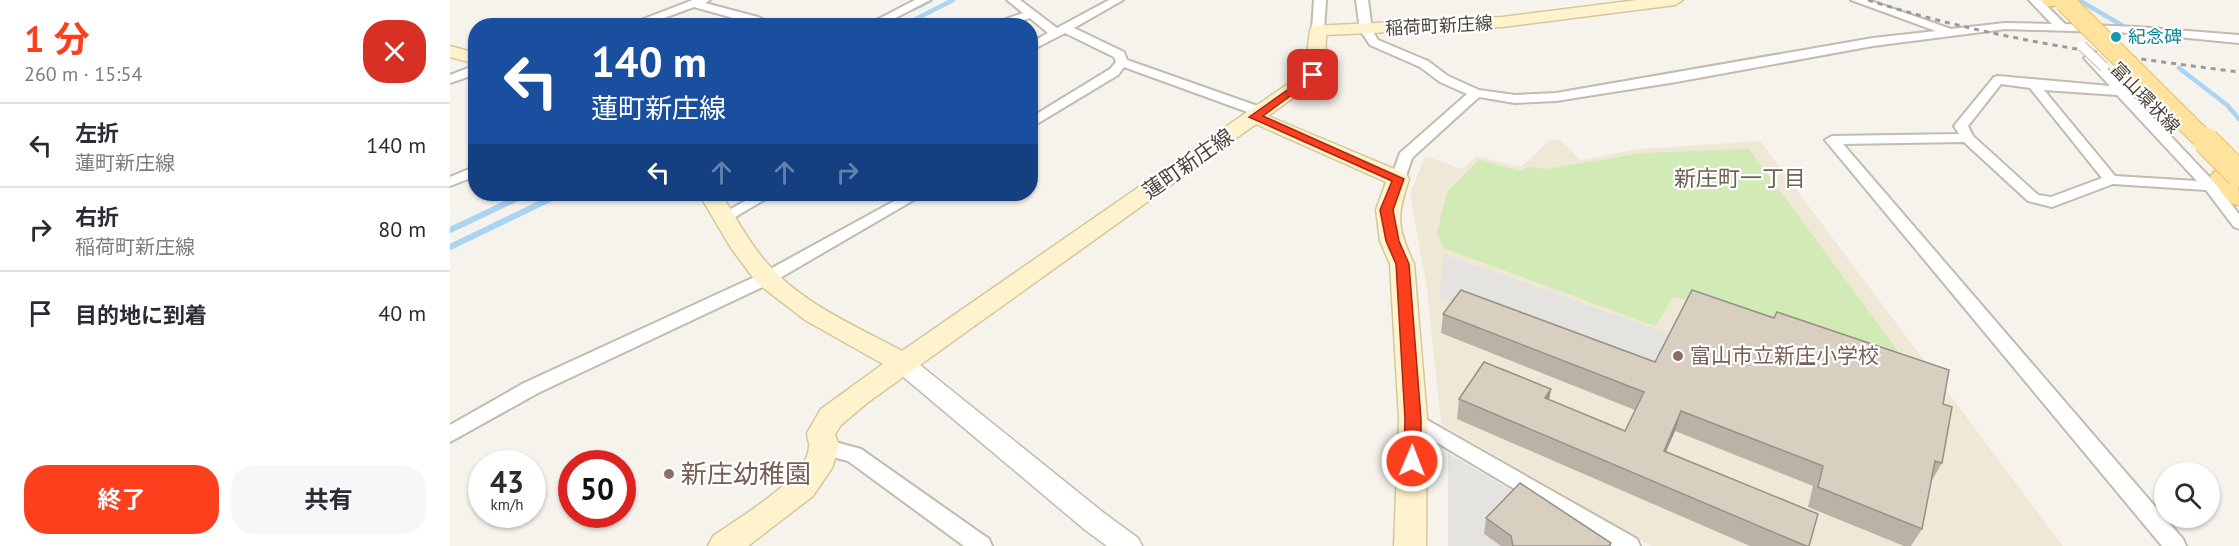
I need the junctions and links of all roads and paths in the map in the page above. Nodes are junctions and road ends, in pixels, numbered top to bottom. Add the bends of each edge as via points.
1 (1013, 0) edge
2 (1117, 0) edge
3 (1320, 0) edge
4 (1362, 0) edge
5 (1675, 0) edge
6 (1857, 0) edge
7 (919, 1) edge
8 (1650, 1) edge
9 (2053, 1) edge
10 (700, 2) edge
11 (1032, 14) junction
12 (653, 18) edge
13 (753, 18) edge
14 (886, 18) edge
15 (1018, 18) edge
16 (2061, 27) junction
17 (1318, 30) junction
18 (1366, 30) junction
19 (1061, 32) junction
20 (1950, 33) junction
21 (2239, 39) edge
22 (1038, 44) edge
23 (450, 51) edge
24 (2086, 52) joint
25 (468, 57) edge
26 (1122, 62) junction
27 (2104, 67) dead end
28 (468, 72) edge
29 (450, 79) edge
30 (2034, 85) junction
31 (2121, 91) junction
32 (1476, 93) junction
33 (1258, 115) junction
34 (1038, 119) edge
35 (1968, 138) junction
36 (468, 174) edge
37 (1398, 179) junction
38 (2224, 179) edge
39 (2111, 180) junction
40 (450, 182) edge
41 (2239, 198) edge
42 (715, 201) edge
43 (754, 201) edge
44 (904, 201) edge
45 (725, 217) junction
46 (2239, 224) edge
47 (767, 278) junction
48 (902, 363) junction
49 (1413, 419) junction
50 (450, 434) edge
51 (824, 447) junction
52 (724, 546) edge
53 (981, 546) edge
54 (1128, 546) edge
55 (1410, 546) edge
56 (1629, 546) edge
57 (2175, 546) edge

1 - 11 street
2 - 19 street
3 - 17 street
4 - 18 street
5 - 8 main road, 稲荷町新庄線
6 - 20 street
7 - 14 street
8 - 18 main road, 稲荷町新庄線 via 1502,22
9 - 16 street
9 - 38 main road, 富山環状線
10 - 12 street
10 - 13 street via 720,12
11 - 15 street
11 - 19 street
16 - 20 street via 2005,26
16 - 21 street
17 - 18 main road, 稲荷町新庄線
17 - 33 main road via 1313,75
18 - 32 street via 1374,42
19 - 22 street
19 - 26 street via 1120,55
20 - 32 street via 1830,49 1556,97 1515,99
23 - 25 main road
24 - 27 street, bridge
24 - 31 street
26 - 33 street
26 - 34 street via 1114,72
28 - 29 street
30 - 31 street
30 - 35 street via 1998,80 1961,126
30 - 39 street
31 - 38 street
32 - 37 street via 1405,156
33 - 37 main road, 蓮町新庄線
33 - 48 main road, 蓮町新庄線
35 - 39 street via 2033,198 2052,202
35 - 57 street via 1832,140
36 - 40 street
37 - 49 main road via 1387,210 1392,241 1402,264
38 - 39 street
38 - 41 main road, 富山環状線
38 - 46 street
42 - 45 main road
43 - 45 street
44 - 47 street
45 - 47 main road
47 - 48 main road via 811,311
47 - 50 street via 531,388
48 - 51 main road via 831,417 821,433
48 - 54 street
49 - 55 main road
49 - 56 street
51 - 52 main road via 817,468 802,487
51 - 53 street via 854,455

